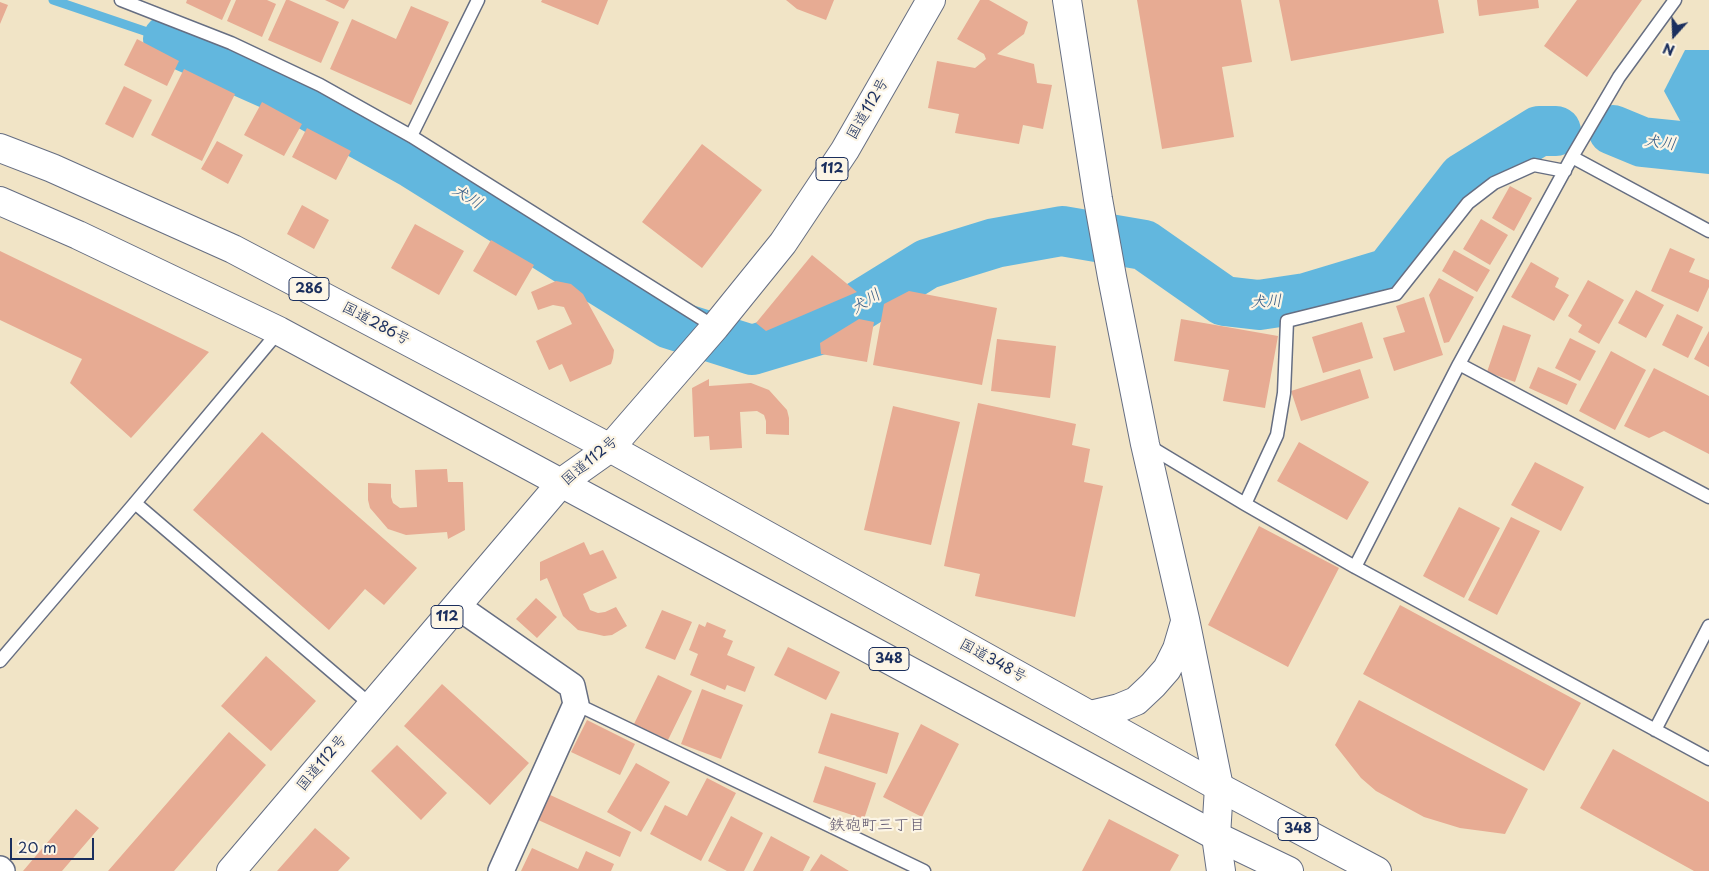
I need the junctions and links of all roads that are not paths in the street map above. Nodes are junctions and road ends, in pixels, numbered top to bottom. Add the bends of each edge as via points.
1 (121, 0) edge
2 (478, 0) edge
3 (931, 0) edge
4 (1067, 0) edge
5 (1675, 0) edge
6 (411, 136) junction
7 (0, 148) edge
8 (1572, 156) junction
9 (1565, 171) junction
10 (0, 201) edge
11 (1709, 230) edge
12 (715, 327) junction
13 (279, 331) junction
14 (1459, 364) junction
15 (1145, 444) junction
16 (610, 448) junction
17 (562, 482) junction
18 (1709, 497) edge
19 (135, 503) junction
20 (1244, 504) junction
21 (1355, 567) junction
22 (457, 606) junction
23 (1185, 619) junction
24 (1709, 626) edge
25 (0, 661) edge
26 (576, 704) junction
27 (371, 705) junction
28 (1090, 715) junction
29 (1655, 730) junction
30 (1709, 759) edge
31 (1219, 787) junction
32 (1216, 836) junction
33 (231, 871) edge
34 (501, 871) edge
35 (924, 871) edge
36 (1221, 871) edge
37 (1290, 871) edge
38 (1377, 871) edge

1 - 6 lane via 231,43 320,85
2 - 6 lane
3 - 12 main road, 国道112号 / 112 via 830,173 783,243
4 - 15 main road via 1098,198
5 - 8 lane via 1619,77
6 - 12 lane
7 - 16 main road, 国道286号 / 286 via 233,249
8 - 9 lane
8 - 11 lane
9 - 14 lane
9 - 20 lane via 1534,165 1494,183 1468,203 1396,294 1287,322 1284,393 1277,434
10 - 13 main road
12 - 16 main road, 国道112号 / 112
13 - 17 main road
13 - 19 lane
14 - 18 lane
14 - 21 lane
15 - 20 lane
15 - 23 main road
16 - 17 main road, 国道112号 / 112
16 - 28 main road, 国道348号 / 348
17 - 22 main road, 国道112号 / 112
17 - 32 main road, 348
19 - 25 lane
19 - 27 lane
20 - 21 lane
21 - 29 lane
22 - 26 street via 572,686
22 - 27 main road, 国道112号 / 112
23 - 28 main road via 1177,649 1167,669 1153,685 1136,701
23 - 31 main road
24 - 29 lane
26 - 34 street
26 - 35 lane
27 - 33 main road, 国道112号 / 112
28 - 31 main road, 国道348号 / 348
29 - 30 lane
31 - 32 main road
31 - 38 main road, 国道348号 / 348
32 - 36 main road
32 - 37 main road, 348

